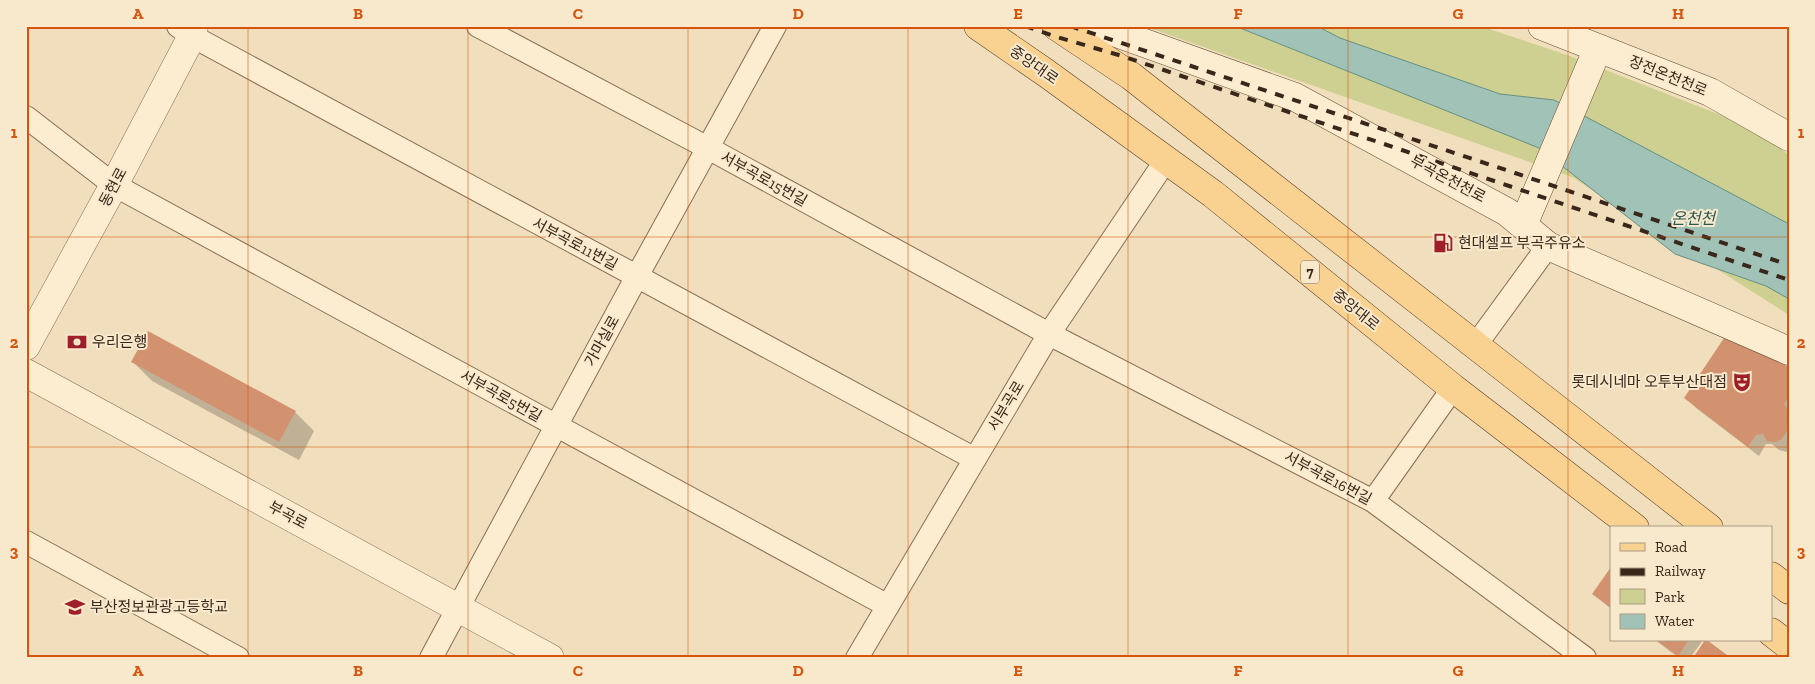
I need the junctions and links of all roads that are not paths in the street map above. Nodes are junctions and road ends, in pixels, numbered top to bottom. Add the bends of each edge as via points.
1 (478, 26) edge
2 (775, 26) edge
3 (978, 26) edge
4 (1056, 26) edge
5 (1097, 26) edge
6 (1542, 26) edge
7 (188, 30) edge
8 (1594, 58) junction
9 (26, 117) edge
10 (1789, 137) edge
11 (708, 148) junction
12 (1166, 160) junction
13 (114, 185) junction
14 (1526, 219) junction
15 (1548, 246) junction
16 (636, 278) junction
17 (1049, 334) junction
18 (26, 346) edge
19 (1475, 346) junction
20 (1789, 351) edge
21 (26, 373) edge
22 (1453, 388) junction
23 (556, 426) junction
24 (975, 459) junction
25 (1373, 500) junction
26 (1632, 526) edge
27 (1706, 526) edge
28 (26, 542) edge
29 (1772, 577) edge
30 (1789, 590) edge
31 (888, 606) junction
32 (458, 608) junction
33 (1772, 633) edge
34 (1789, 646) edge
35 (238, 658) edge
36 (431, 658) edge
37 (550, 658) edge
38 (857, 658) edge
39 (1585, 658) edge

1 - 11 street, 서부곡로15번길
2 - 11 street, 가마실로
3 - 12 main road, 중앙대로 / 7
4 - 19 main road via 1131,76
5 - 14 main road, 부곡온천천로 via 1295,97 1507,212
6 - 8 main road, 장전온천천로
7 - 13 main road, 동현로
7 - 16 street, 서부곡로11번길
8 - 10 main road, 장전온천천로 via 1710,92
8 - 14 main road
9 - 13 street, 서부곡로5번길
11 - 16 street, 가마실로
11 - 17 street, 서부곡로15번길
12 - 17 street, 서부곡로
12 - 22 main road, 중앙대로 / 7 via 1213,194
13 - 18 main road, 동현로
13 - 23 street, 서부곡로5번길
14 - 15 main road, 부곡온천천로
15 - 19 street
15 - 20 main road, 부곡온천천로
16 - 23 street, 가마실로
16 - 24 street, 서부곡로11번길
17 - 24 street, 서부곡로
17 - 25 street, 서부곡로16번길
19 - 27 main road
21 - 32 main road, 부곡로
22 - 25 street
22 - 26 main road, 중앙대로 / 7
23 - 31 street, 서부곡로5번길
23 - 32 street, 가마실로
24 - 31 street, 서부곡로
25 - 39 street, 서부곡로16번길
28 - 35 street
29 - 30 main road
31 - 38 street, 서부곡로
32 - 36 street, 가마실로
32 - 37 main road, 부곡로
33 - 34 main road

